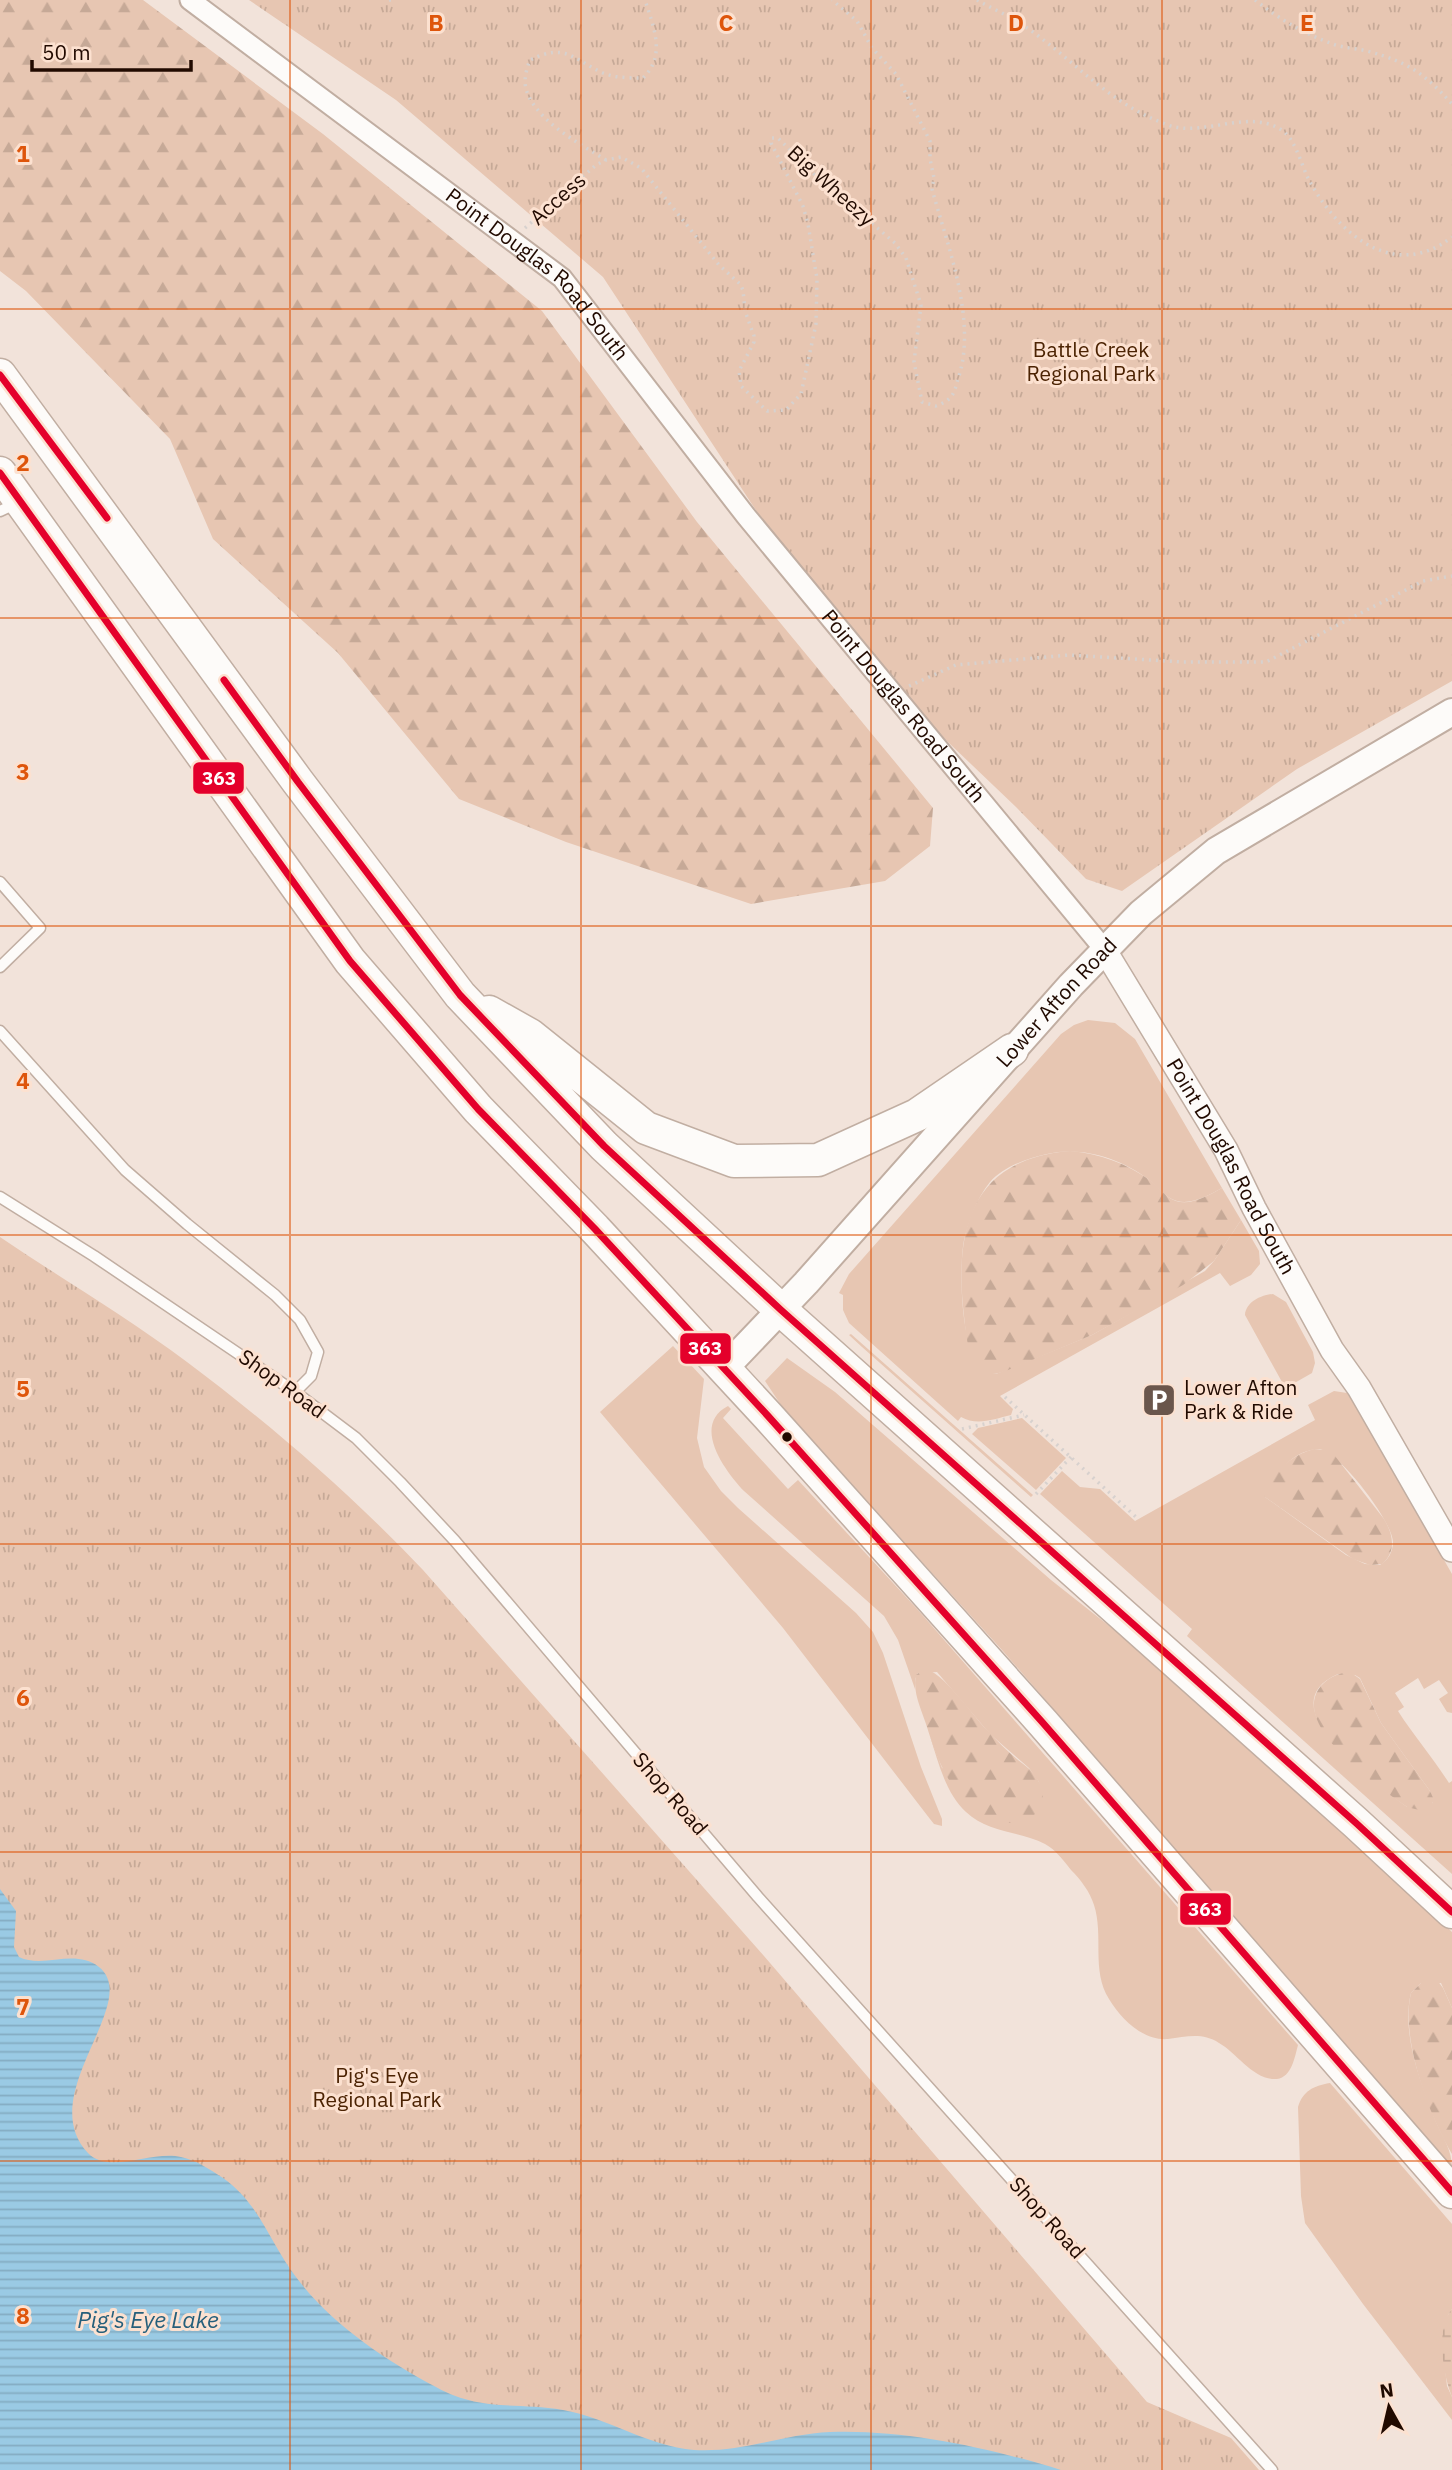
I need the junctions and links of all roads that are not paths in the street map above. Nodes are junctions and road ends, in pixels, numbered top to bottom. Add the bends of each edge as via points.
1 (190, 0) edge
2 (0, 375) edge
3 (0, 473) edge
4 (10, 506) edge
5 (1452, 712) edge
6 (0, 882) edge
7 (1104, 949) junction
8 (0, 967) edge
9 (460, 995) junction
10 (0, 1031) edge
11 (1012, 1051) junction
12 (0, 1197) edge
13 (781, 1310) junction
14 (724, 1369) junction
15 (295, 1392) junction
16 (1452, 1550) edge
17 (1452, 1912) edge
18 (1452, 2192) edge
19 (1272, 2470) edge

1 - 7 street, Point Douglas Road South via 562,278 746,516
2 - 9 highway
3 - 4 highway
4 - 14 highway via 350,961 478,1109
5 - 7 main road, Lower Afton Road via 1216,851
6 - 8 lane via 40,928
7 - 11 main road, Lower Afton Road
7 - 16 street, Point Douglas Road South via 1226,1150 1332,1350 1359,1388
9 - 11 highway via 530,1035 646,1128 734,1161 818,1160 917,1115
9 - 13 highway via 604,1146
10 - 15 lane via 125,1170 300,1320 318,1352 311,1376
11 - 13 main road, Lower Afton Road
12 - 15 lane, Shop Road
13 - 14 main road, Lower Afton Road
13 - 17 highway
14 - 18 highway via 1052,1733
15 - 19 lane, Shop Road via 356,1438 455,1541 758,1896

